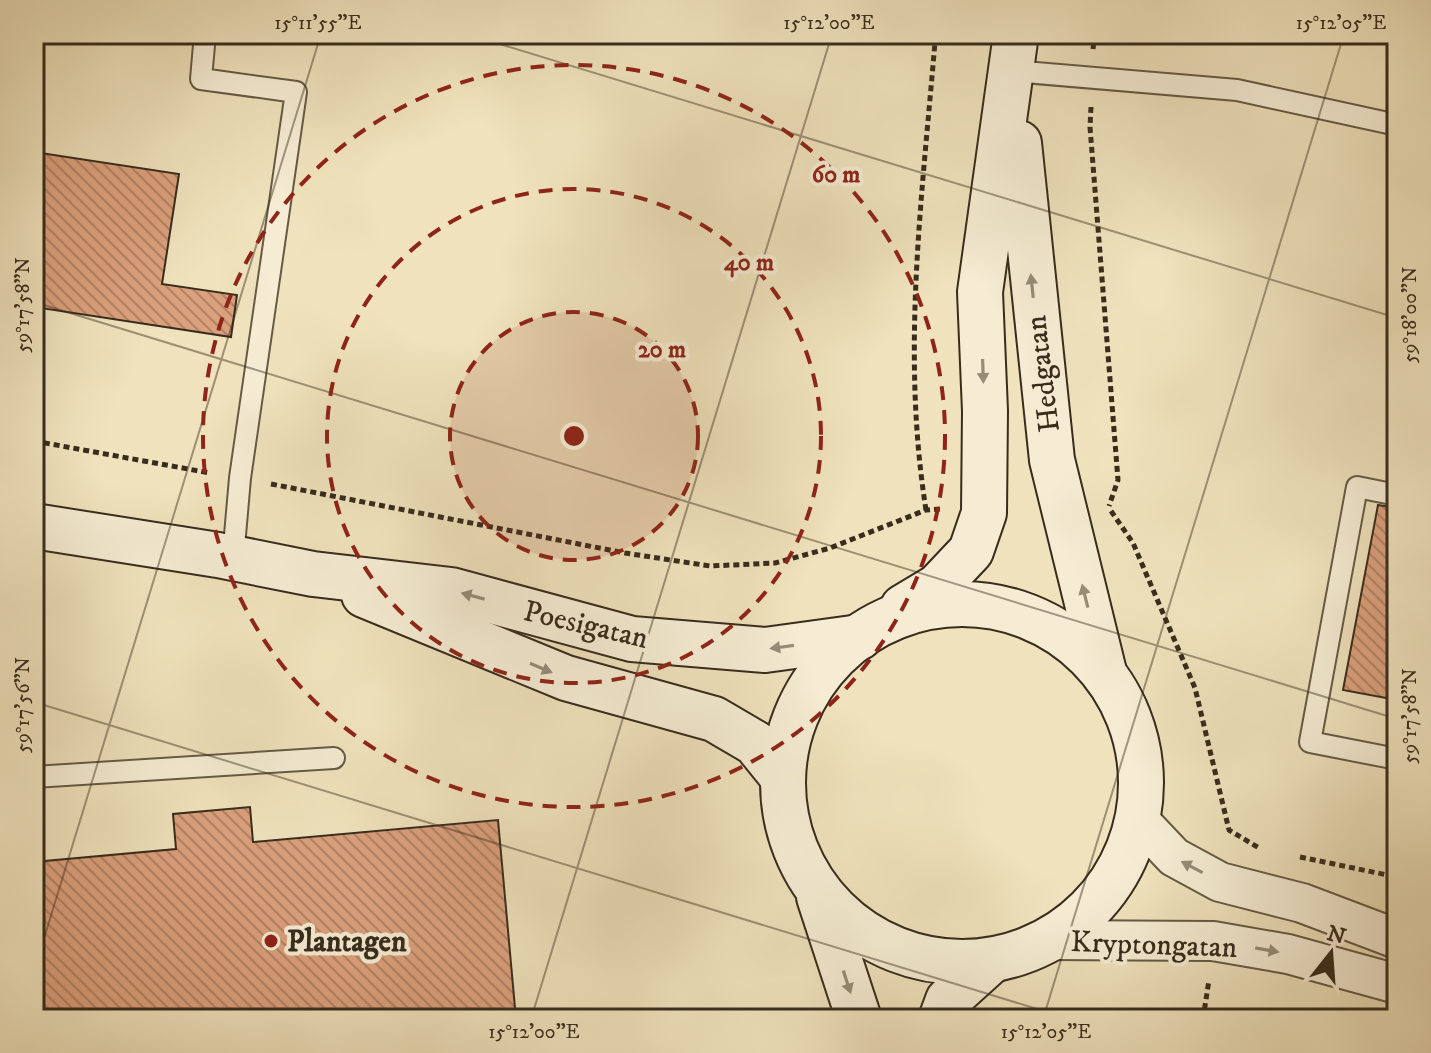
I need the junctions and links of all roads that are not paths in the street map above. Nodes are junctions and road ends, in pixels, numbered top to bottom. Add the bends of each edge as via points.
1 (205, 34) edge
2 (1014, 53) edge
3 (1397, 125) edge
4 (1397, 495) edge
5 (34, 526) edge
6 (233, 558) junction
7 (313, 574) junction
8 (872, 628) junction
9 (1104, 672) junction
10 (334, 758) dead end
11 (1397, 759) edge
12 (780, 774) junction
13 (34, 777) edge
14 (1139, 820) junction
15 (817, 891) junction
16 (1397, 939) edge
17 (1050, 940) junction
18 (990, 962) junction
19 (1397, 984) edge
20 (859, 1019) edge
21 (941, 1019) edge

1 - 6 lane via 201,79 296,92
2 - 3 lane via 1092,78 1237,90
2 -> 8 main road, Hedgatan via 980,292 984,513 971,551 938,586
9 -> 2 main road, Hedgatan via 1052,460 1030,275
4 - 11 lane via 1357,487 1310,742
5 - 6 main road, Poesigatan
6 - 7 main road, Poesigatan
8 -> 7 main road, Poesigatan via 765,650 632,639 451,590
7 -> 12 main road, Poesigatan via 566,678 714,719 755,743
8 - 9 main road, Poesigatan via 962,602 1010,607 1061,632
8 - 12 main road via 839,652 800,705
9 - 14 main road via 1130,718 1141,772
10 - 13 lane
12 - 15 main road via 791,841
16 -> 14 street, Kryptongatan via 1302,903 1220,882 1174,857
14 - 17 main road via 1119,874 1087,913
15 - 18 main road via 862,934 918,958
15 -> 20 main road
17 - 18 main road
17 -> 19 street, Kryptongatan via 1213,941 1288,954
18 - 21 main road via 948,1000

